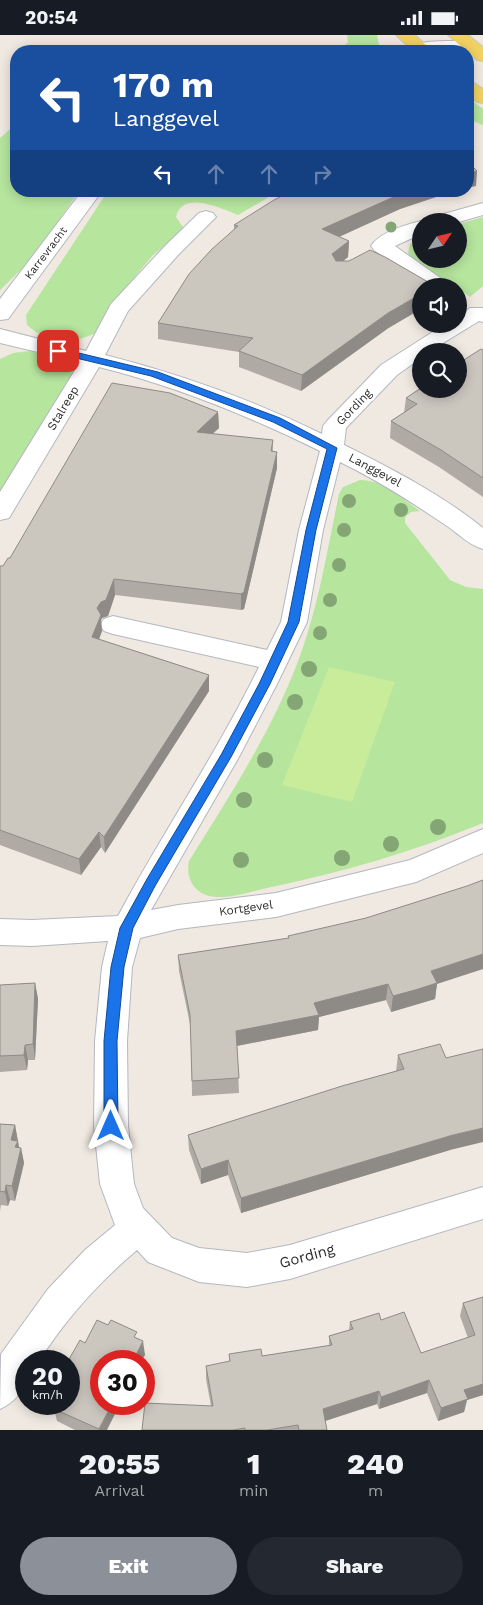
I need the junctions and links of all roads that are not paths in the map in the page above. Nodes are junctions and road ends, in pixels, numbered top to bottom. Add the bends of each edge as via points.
1 (405, 35) edge
2 (413, 45) edge
3 (88, 197) edge
4 (483, 209) edge
5 (468, 213) edge
6 (206, 217) dead end
7 (412, 230) edge
8 (424, 278) edge
9 (473, 310) edge
10 (0, 314) edge
11 (0, 336) edge
12 (92, 360) junction
13 (332, 448) junction
14 (0, 512) edge
15 (483, 541) edge
16 (113, 625) dead end
17 (275, 661) junction
18 (483, 840) edge
19 (127, 928) junction
20 (0, 932) edge
21 (483, 1203) edge
22 (138, 1227) junction
23 (0, 1390) edge

1 - 2 main road
3 - 10 street, Karrevracht
4 - 5 street
6 - 12 street, Stalreep via 119,309
7 - 8 street via 373,251
9 - 13 street, Gording via 389,370 335,426
11 - 12 street, Langgevel
12 - 13 street, Langgevel via 154,374 276,420
12 - 14 street, Stalreep
13 - 15 street, Langgevel via 390,477 462,523
13 - 17 street, Gording via 311,530 294,622
16 - 17 street
17 - 19 street, Gording via 225,757
18 - 19 street, Kortgevel via 416,870 285,903 178,917
19 - 20 street, Kortgevel
19 - 22 street, Gording via 117,967 111,1041 111,1126 118,1184 129,1218
21 - 22 street, Gording via 290,1262 247,1270 200,1265 168,1253
22 - 23 street via 110,1249 62,1302 20,1355

